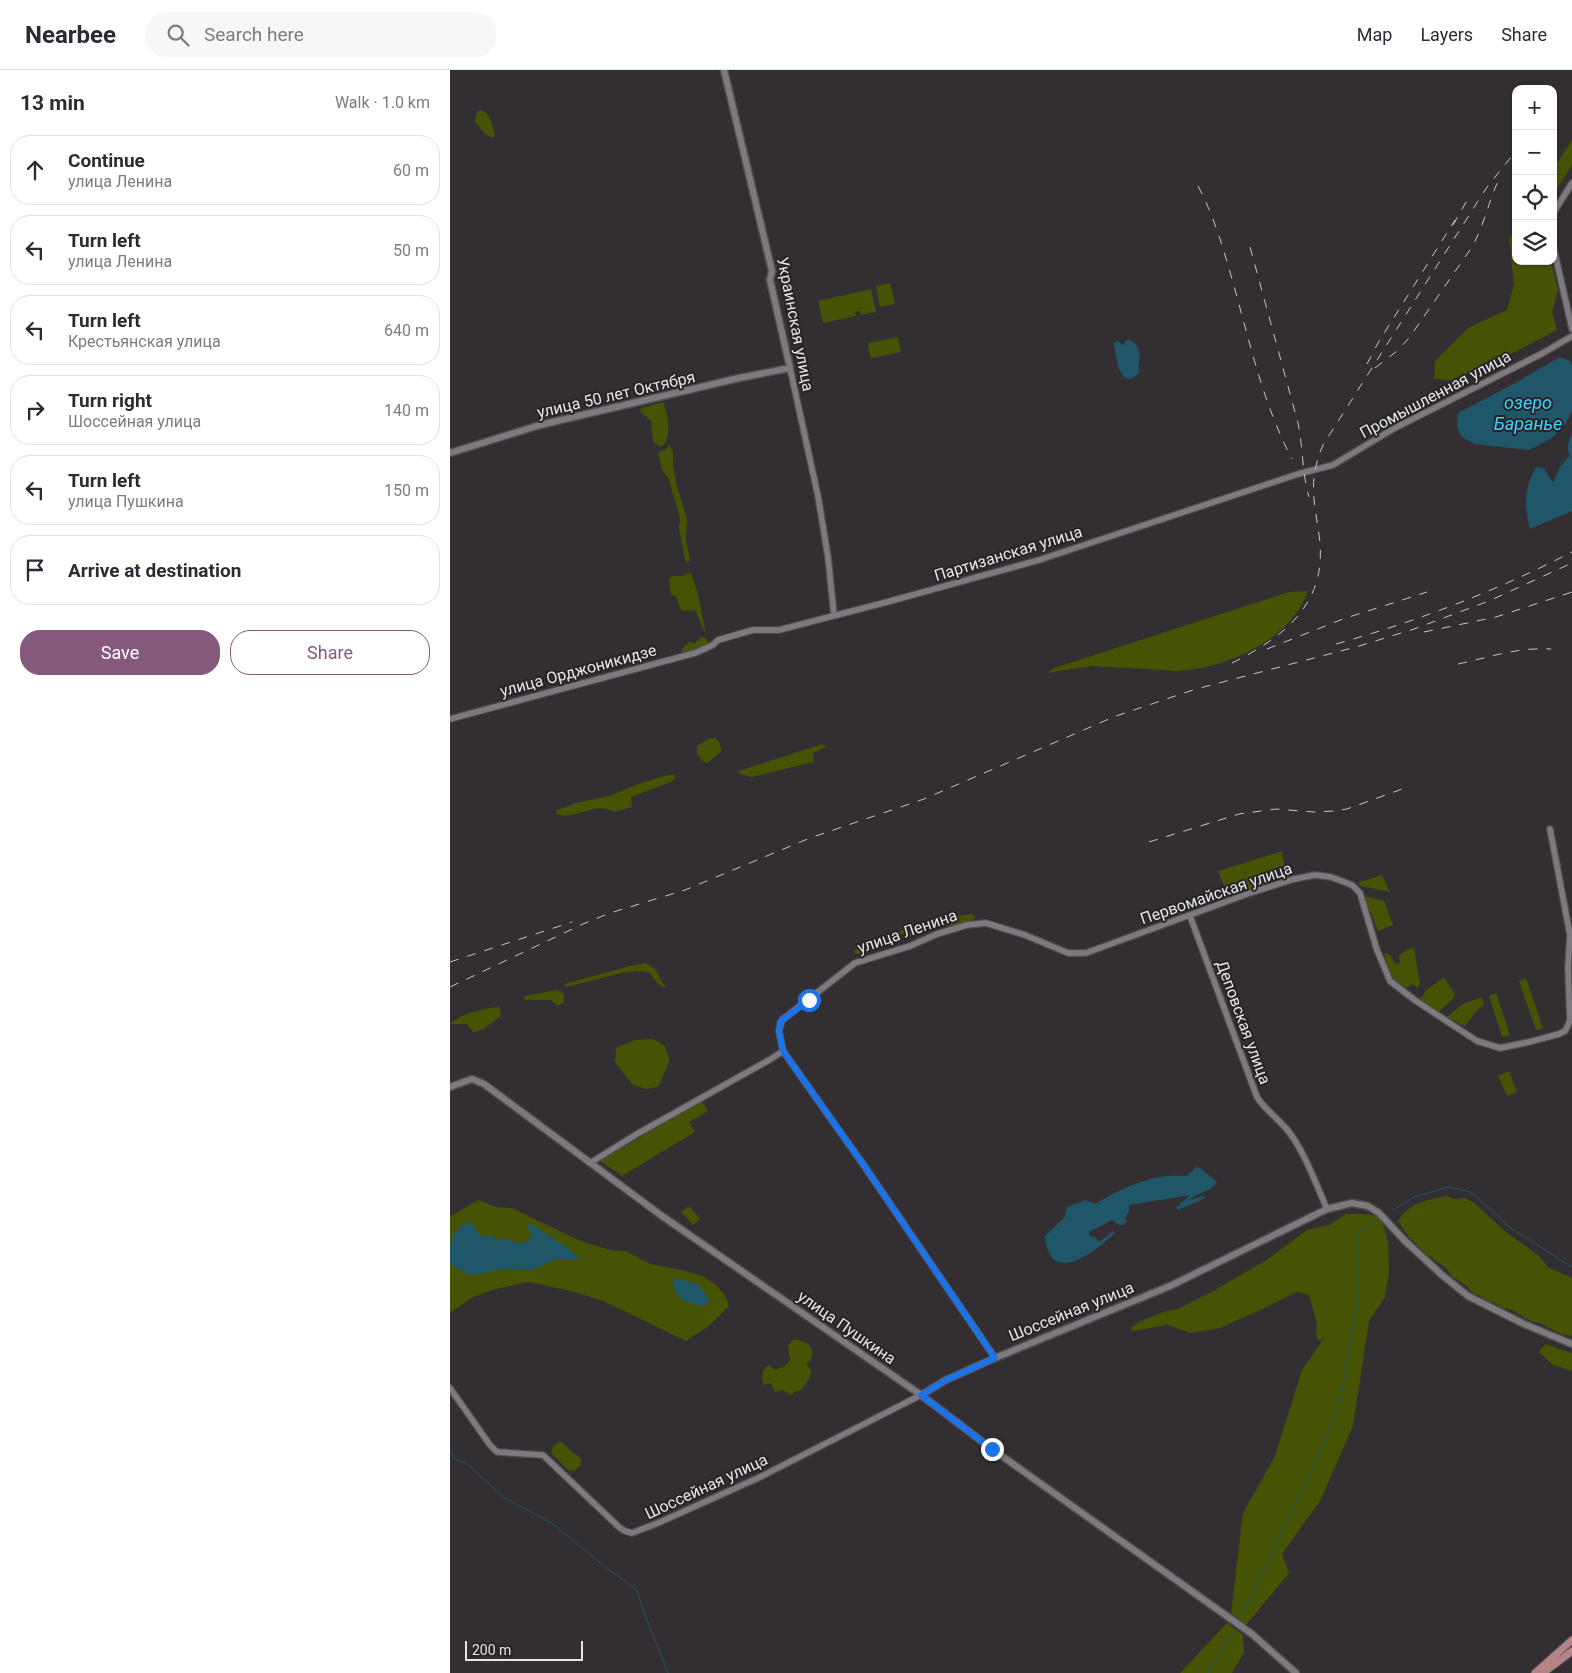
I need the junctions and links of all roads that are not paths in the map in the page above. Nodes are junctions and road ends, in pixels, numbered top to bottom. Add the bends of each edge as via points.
1 (724, 70) edge
2 (1572, 183) edge
3 (1557, 207) edge
4 (1557, 262) edge
5 (1572, 328) edge
6 (1572, 336) edge
7 (790, 368) junction
8 (450, 453) edge
9 (1308, 471) joint
10 (834, 615) junction
11 (713, 645) joint
12 (450, 719) edge
13 (1550, 829) dead end
14 (1190, 916) junction
15 (1068, 953) joint
16 (783, 1051) junction
17 (450, 1088) edge
18 (590, 1163) junction
19 (1327, 1209) junction
20 (1572, 1344) edge
21 (995, 1358) junction
22 (450, 1388) edge
23 (921, 1395) junction
24 (1572, 1640) edge
25 (1572, 1651) edge
26 (1296, 1673) edge
27 (1534, 1673) edge
28 (1542, 1673) edge

1 - 7 main road, Украинская улица via 772,271 770,280
2 - 3 street
4 - 5 street
6 - 9 street, Промышленная улица via 1333,465
7 - 8 main road, улица 50 лет Октября via 540,425
7 - 10 street, Украинская улица via 819,505
9 - 10 street, Партизанская улица via 1039,560
10 - 11 street, Партизанская улица via 779,630 753,630 718,640
11 - 12 street, улица Орджоникидзе via 672,660
13 - 14 street, Первомайская улица via 1570,935 1570,1021 1559,1034 1500,1048 1477,1041 1419,1003 1390,981 1360,893 1352,885 1331,877 1315,875 1294,879
14 - 15 street, Первомайская улица via 1086,954
14 - 19 street, Деповская улица via 1257,1097 1293,1138
15 - 16 street, улица Ленина via 986,923 967,925 861,960 780,1022
16 - 18 street
16 - 21 street
17 - 18 main road, улица Пушкина via 472,1079 481,1082
18 - 23 main road, улица Пушкина
19 - 20 main road, Шоссейная улица via 1352,1203 1368,1206 1468,1296
19 - 21 main road, Шоссейная улица via 1170,1286
21 - 23 main road, Шоссейная улица
22 - 23 street, Шоссейная улица via 497,1452 543,1455 620,1528 632,1533 758,1478
23 - 26 main road, улица Пушкина via 1252,1634
24 - 27 main road
25 - 28 main road

